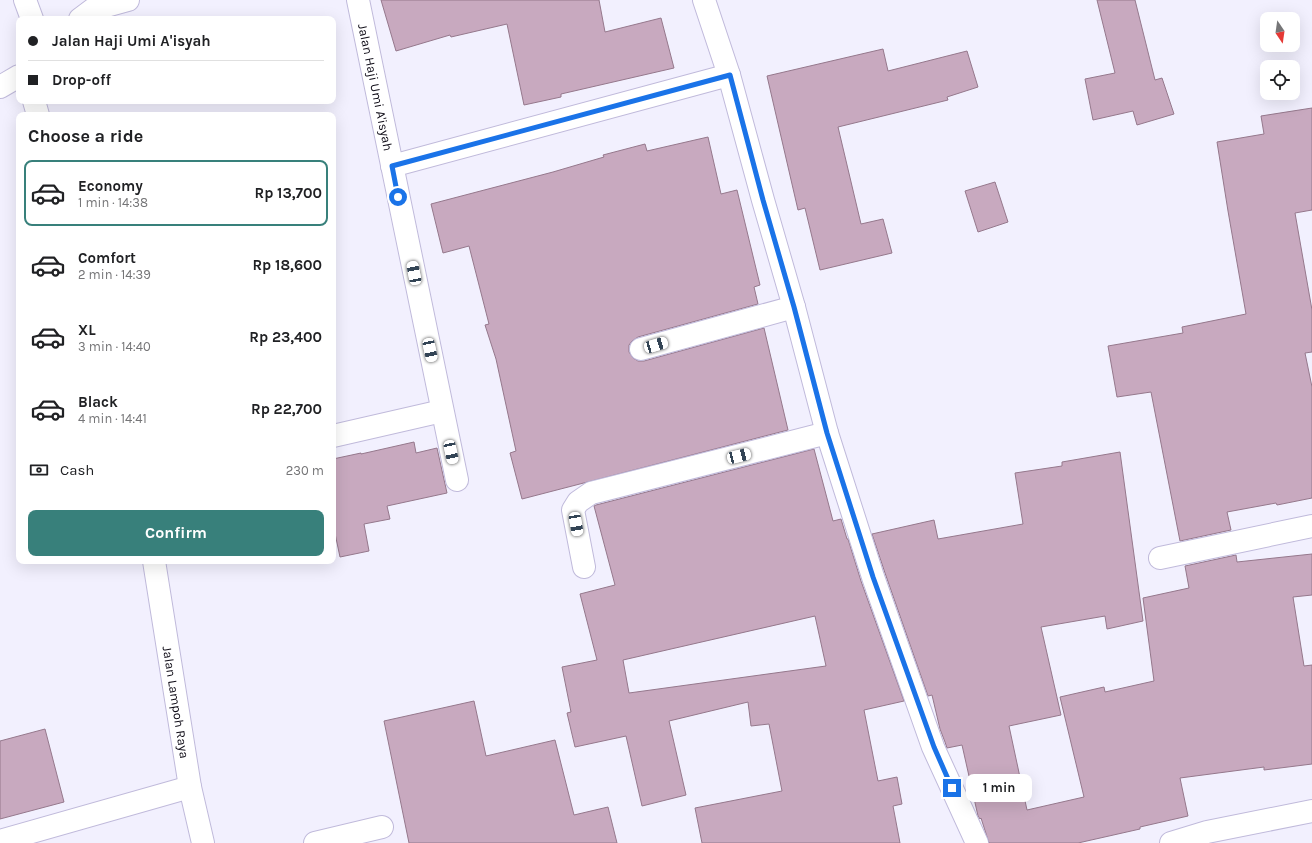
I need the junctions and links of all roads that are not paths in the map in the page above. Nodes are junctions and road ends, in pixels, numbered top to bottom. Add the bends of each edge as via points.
1 (25, 0) edge
2 (128, 0) edge
3 (358, 0) edge
4 (704, 0) edge
5 (31, 16) edge
6 (84, 16) edge
7 (730, 75) junction
8 (16, 78) edge
9 (0, 87) edge
10 (392, 166) junction
11 (794, 307) junction
12 (641, 349) dead end
13 (442, 411) junction
14 (827, 433) junction
15 (336, 435) edge
16 (457, 480) dead end
17 (1312, 526) edge
18 (1160, 558) dead end
19 (154, 564) edge
20 (584, 567) dead end
21 (190, 787) junction
22 (1312, 811) edge
23 (382, 827) dead end
24 (0, 841) edge
25 (203, 843) edge
26 (315, 843) edge
27 (977, 843) edge
28 (1171, 843) edge

1 - 5 street
2 - 6 street via 92,10
3 - 10 street, Jalan Haji Umi A'isyah
4 - 7 street
7 - 10 street
7 - 11 street
8 - 9 street
10 - 13 street, Jalan Haji Umi A'isyah
11 - 12 street
11 - 14 street
13 - 15 street
13 - 16 street, Jalan Haji Umi A'isyah
14 - 20 street via 591,493 578,502 573,510
14 - 27 street via 873,577 934,747
17 - 18 street
19 - 21 street, Jalan Lampoh Raya
21 - 24 street
21 - 25 street, Jalan Lampoh Raya
22 - 28 street via 1207,832
23 - 26 street

